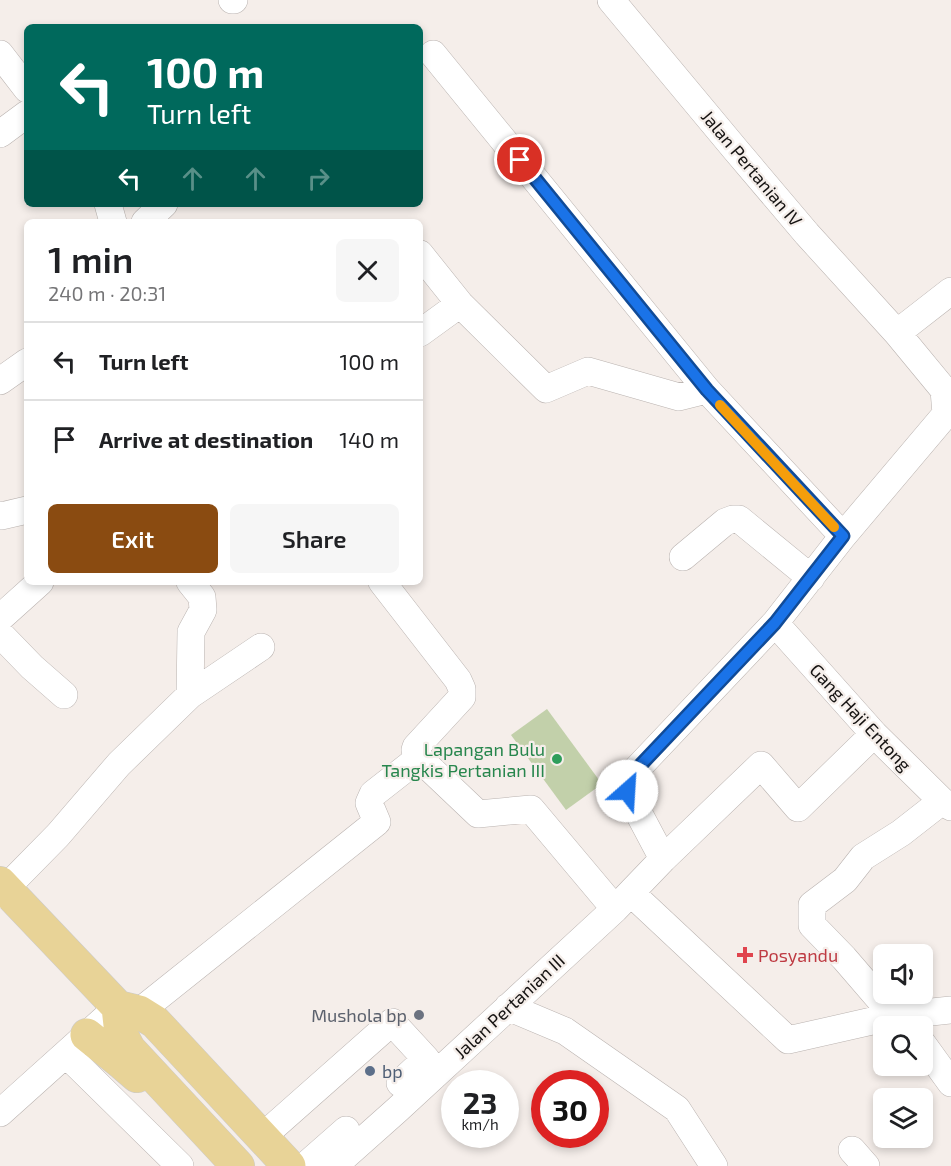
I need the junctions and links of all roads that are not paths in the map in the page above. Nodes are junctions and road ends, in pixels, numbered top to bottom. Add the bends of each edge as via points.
1 (611, 0) edge
2 (0, 54) edge
3 (433, 54) dead end
4 (24, 85) edge
5 (24, 116) edge
6 (0, 134) edge
7 (161, 207) edge
8 (148, 219) edge
9 (423, 258) edge
10 (951, 291) edge
11 (460, 304) junction
12 (423, 331) edge
13 (897, 333) junction
14 (24, 364) edge
15 (0, 381) edge
16 (707, 390) junction
17 (24, 511) edge
18 (0, 515) edge
19 (843, 536) junction
20 (683, 557) dead end
21 (811, 578) junction
22 (37, 585) edge
23 (192, 585) edge
24 (384, 585) edge
25 (0, 618) edge
26 (775, 623) junction
27 (0, 634) edge
28 (261, 647) dead end
29 (64, 695) dead end
30 (190, 695) junction
31 (874, 734) junction
32 (420, 758) junction
33 (946, 804) edge
34 (663, 859) junction
35 (2, 889) edge
36 (623, 901) junction
37 (508, 1007) junction
38 (129, 1009) junction
39 (951, 1010) edge
40 (899, 1016) edge
41 (918, 1016) edge
42 (873, 1024) edge
43 (77, 1045) junction
44 (933, 1058) edge
45 (951, 1083) edge
46 (173, 1095) junction
47 (228, 1100) junction
48 (0, 1113) edge
49 (200, 1125) junction
50 (262, 1137) junction
51 (180, 1166) edge
52 (238, 1166) edge
53 (289, 1166) edge
54 (305, 1166) edge
55 (333, 1166) edge
56 (714, 1166) edge

1 - 13 street, Jalan Pertanian IV via 793,217
2 - 4 street
3 - 16 street
5 - 6 street
7 - 8 street
9 - 11 street
10 - 13 street
11 - 12 street
11 - 16 street via 546,389 588,371 679,397
13 - 19 street via 944,390 946,414
14 - 15 street
16 - 19 street
17 - 18 street
19 - 21 street
20 - 21 street via 725,522 739,519
21 - 26 street
22 - 25 street
23 - 30 street via 202,597 203,610 191,632
24 - 32 street via 462,689 462,697 416,747
26 - 31 street, Gang Haji Entong
26 - 34 street via 633,773 627,791
27 - 29 street
28 - 30 street
30 - 35 street
31 - 33 street, Gang Haji Entong
31 - 34 street, Jalan Pertanian III via 798,808 761,765
32 - 36 street via 478,814 531,809
32 - 38 street via 373,794 369,803 377,822
33 - 40 street via 863,857 845,880 812,905 812,925
34 - 36 street, Jalan Pertanian III
35 - 38 main road
36 - 37 street, Jalan Pertanian III
36 - 42 street via 788,1040
37 - 55 street, Jalan Pertanian III
37 - 56 street via 565,1031 677,1109
38 - 43 street
38 - 46 main road via 121,1034 129,1049
38 - 47 main road via 155,1022
39 - 41 street
43 - 46 main road via 123,1064 146,1084
43 - 48 street
43 - 51 street
44 - 45 street
46 - 49 main road
47 - 49 main road
47 - 50 main road
49 - 52 main road
50 - 53 main road
50 - 54 street via 392,1022 426,1059

